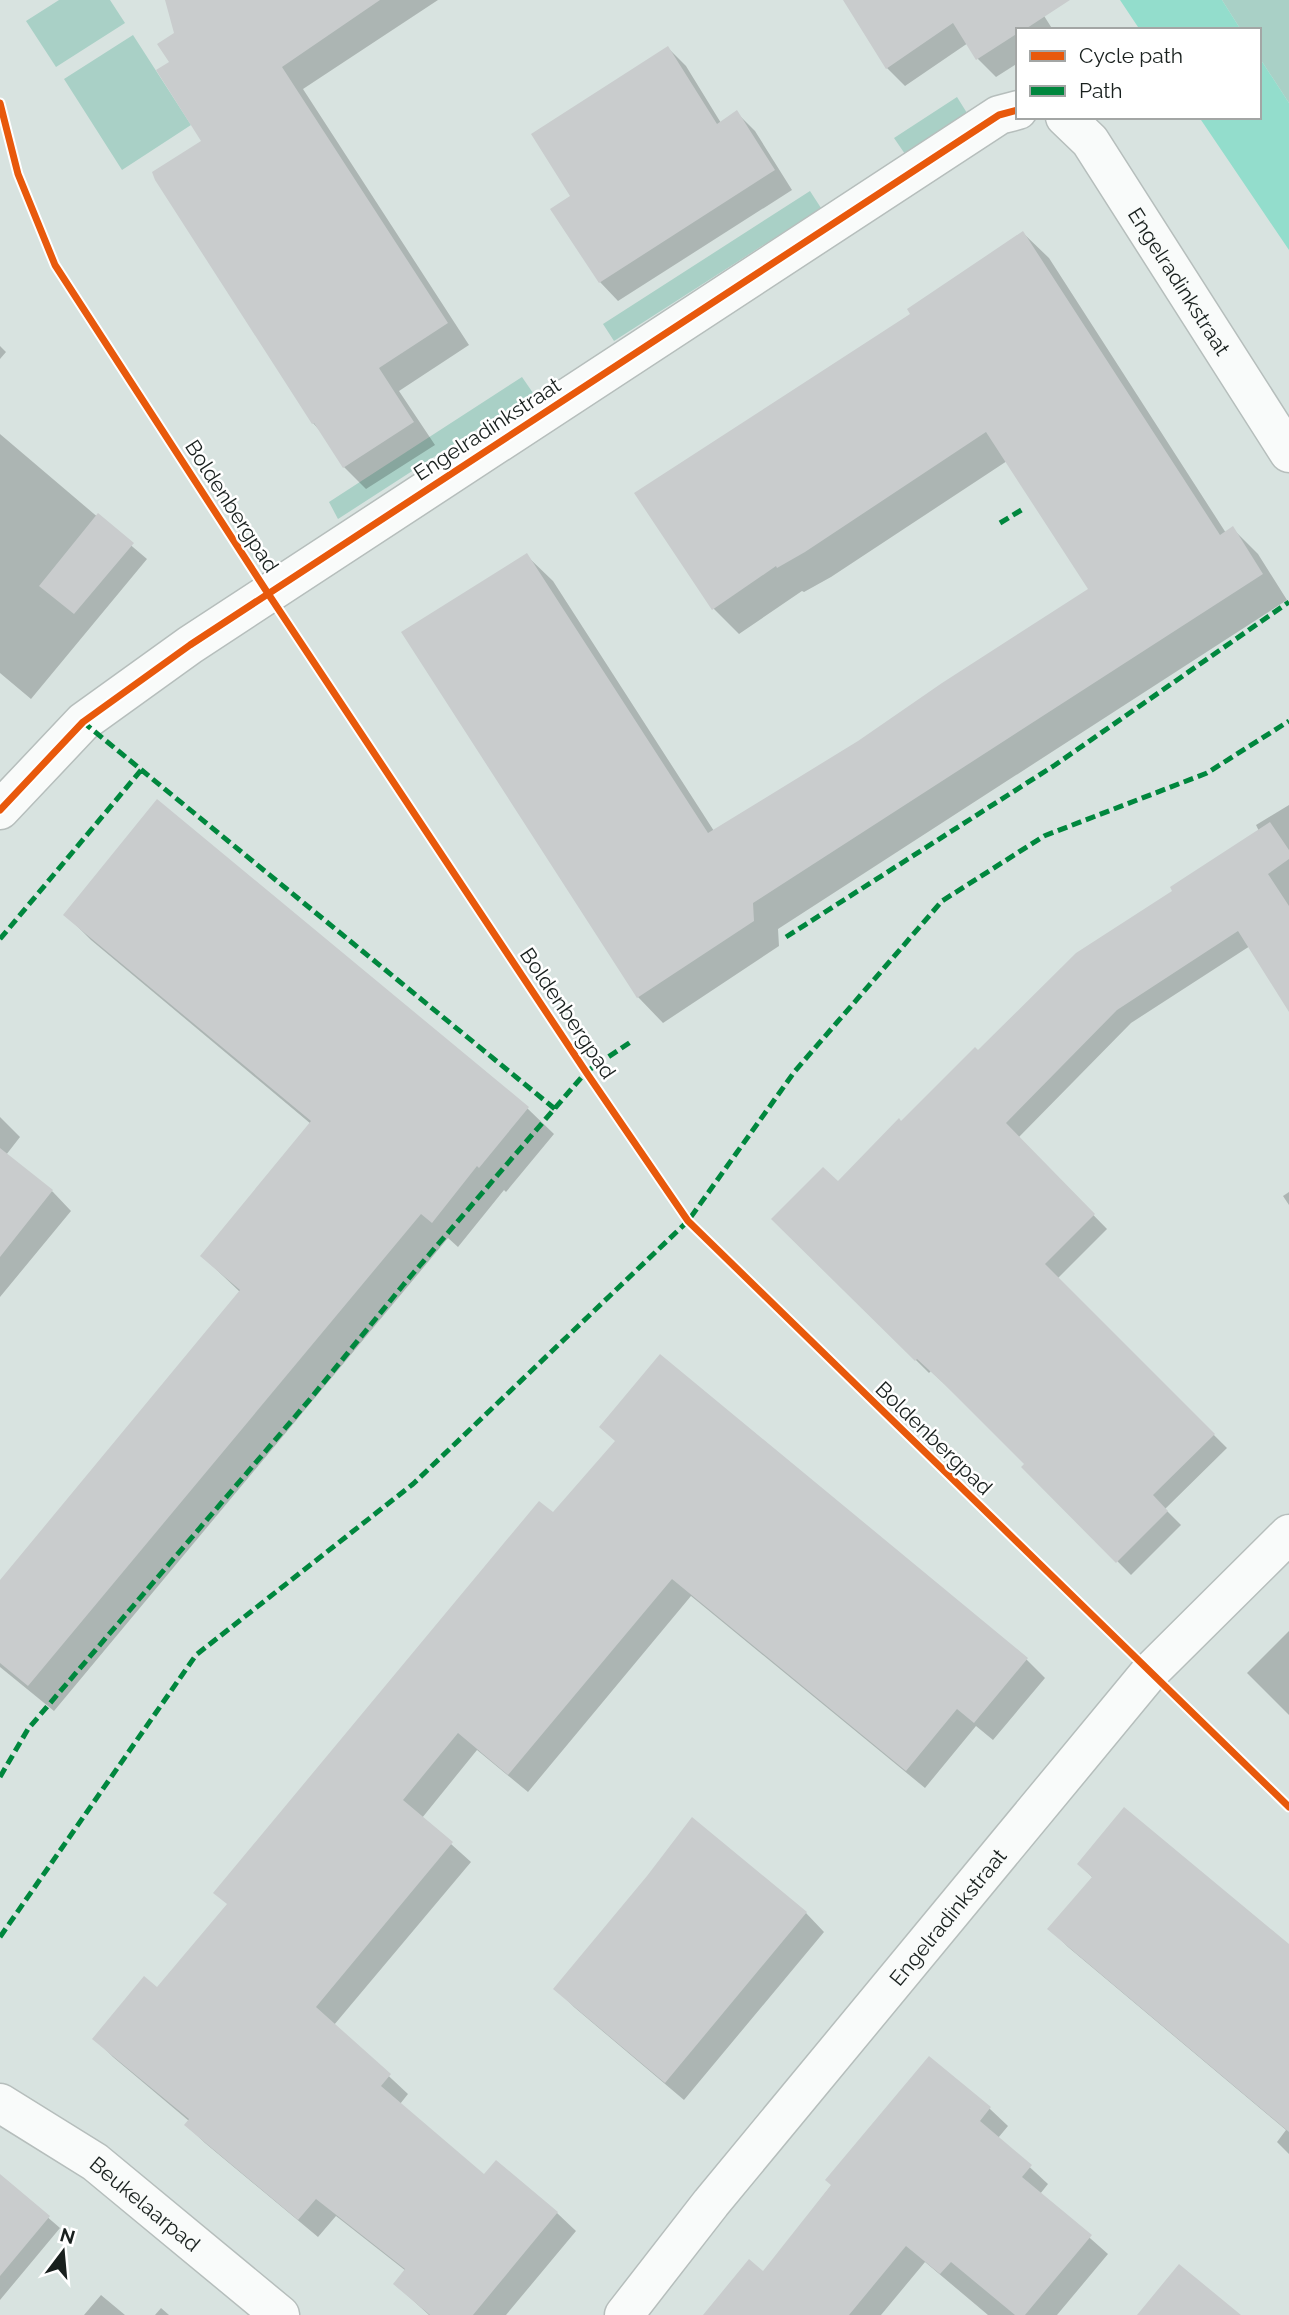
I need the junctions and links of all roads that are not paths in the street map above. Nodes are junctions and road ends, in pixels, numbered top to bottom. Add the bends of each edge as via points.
1 (1016, 111) edge
2 (1067, 119) edge
3 (1289, 453) edge
4 (0, 810) edge
5 (1289, 1534) edge
6 (0, 2103) edge
7 (281, 2315) edge
8 (624, 2315) edge

1 - 4 street, Engelradinkstraat via 999,115 190,645 83,722
2 - 3 street, Engelradinkstraat via 1090,141
5 - 8 street, Engelradinkstraat via 1149,1673 711,2203
6 - 7 street, Beukelaarpad via 94,2162

